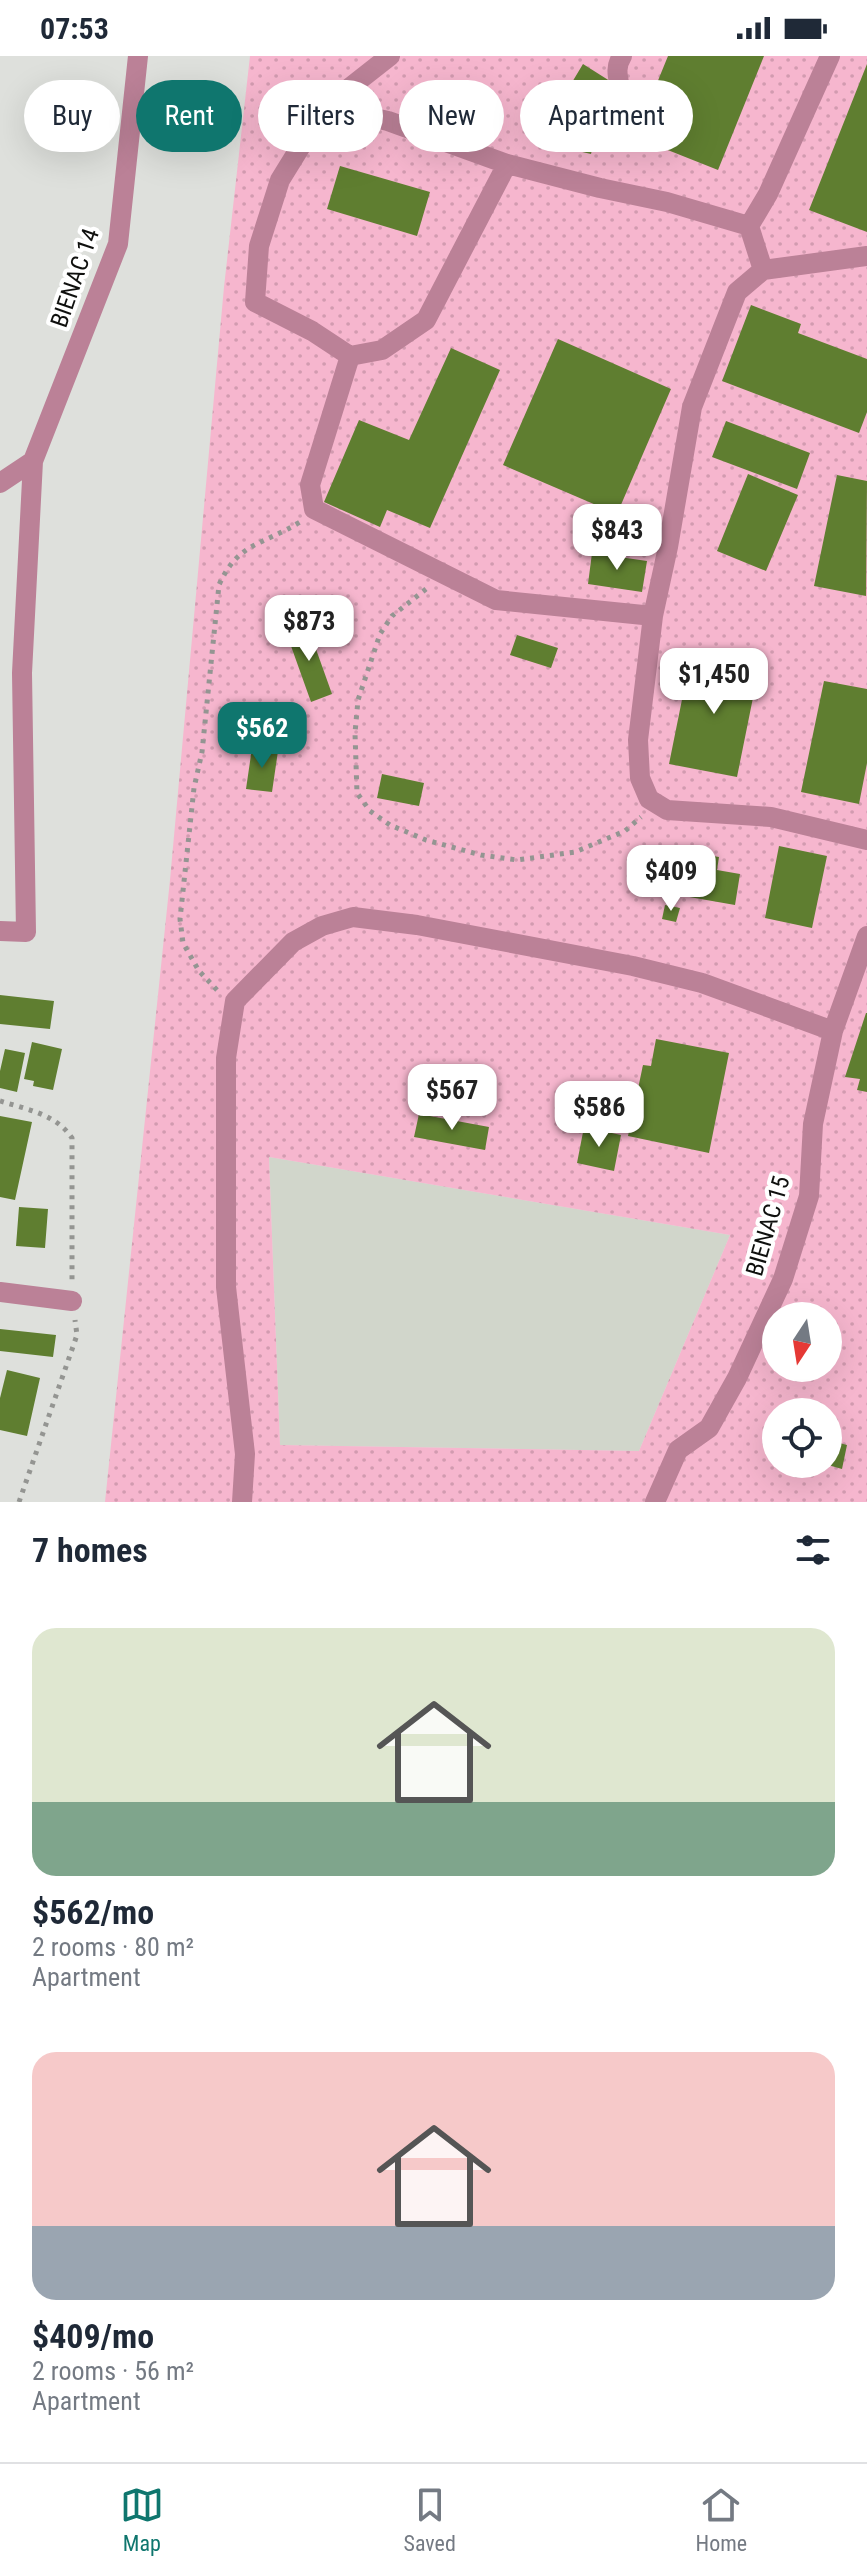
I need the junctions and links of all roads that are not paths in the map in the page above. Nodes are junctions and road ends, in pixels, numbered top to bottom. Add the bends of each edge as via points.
1 (138, 56) edge
2 (390, 56) edge
3 (622, 56) edge
4 (830, 56) edge
5 (359, 80) edge
6 (619, 80) edge
7 (383, 120) edge
8 (297, 152) edge
9 (507, 164) junction
10 (749, 226) junction
11 (867, 256) edge
12 (763, 270) junction
13 (350, 356) junction
14 (33, 461) junction
15 (0, 483) edge
16 (653, 616) junction
17 (867, 840) edge
18 (0, 931) edge
19 (867, 936) edge
20 (833, 1031) junction
21 (0, 1292) edge
22 (72, 1301) dead end
23 (242, 1502) edge
24 (655, 1502) edge

1 - 14 street, BIENAC 14 via 118,244
2 - 5 street
3 - 6 street via 617,63
4 - 10 street
7 - 9 street
8 - 13 street via 280,180 259,246 255,302
9 - 10 street
9 - 13 street via 426,320 382,350
10 - 12 street
11 - 12 street
12 - 16 street via 737,292 692,407
13 - 16 street via 310,485 314,509 496,600
14 - 15 street
14 - 18 street, BIENAC 14 via 22,673 26,932
16 - 17 street via 638,740 640,778 649,799 667,810 771,817
19 - 20 street, BIENAC 15
20 - 23 street via 702,983 417,925 353,917 293,942 235,1001 226,1058 226,1287 245,1454
20 - 24 street, BIENAC 15 via 813,1124 809,1196 783,1279 716,1416 709,1428 678,1450
21 - 22 street

